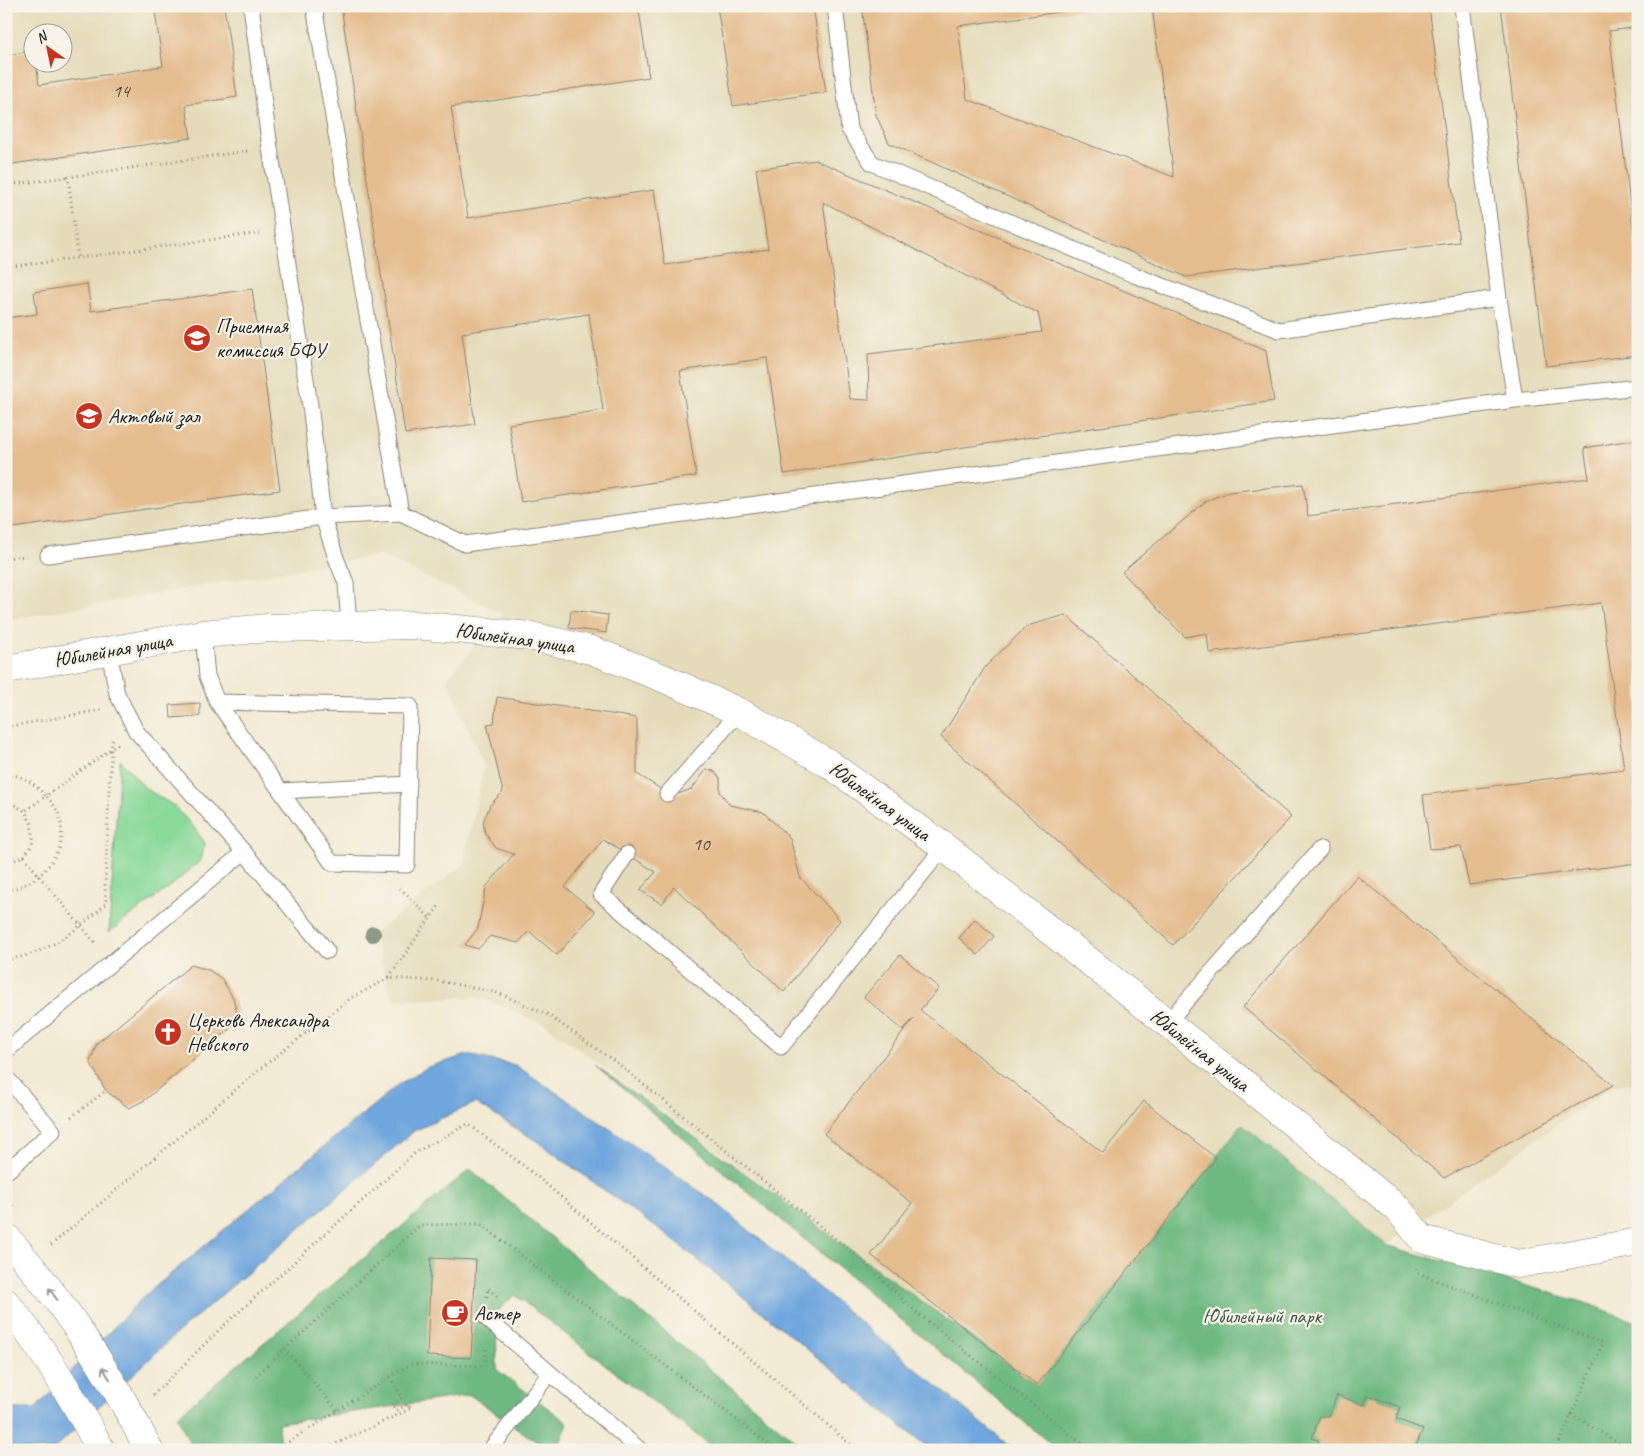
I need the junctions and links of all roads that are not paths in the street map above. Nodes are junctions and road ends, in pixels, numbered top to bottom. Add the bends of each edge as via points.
1 (251, 6) edge
2 (314, 6) edge
3 (835, 6) edge
4 (1462, 6) edge
5 (1499, 298) junction
6 (1638, 387) edge
7 (1515, 400) junction
8 (401, 513) junction
9 (323, 517) junction
10 (48, 555) dead end
11 (349, 626) junction
12 (203, 634) junction
13 (109, 651) junction
14 (6, 669) edge
15 (216, 702) junction
16 (738, 712) junction
17 (409, 784) junction
18 (281, 791) junction
19 (667, 794) dead end
20 (944, 847) junction
21 (1320, 849) dead end
22 (244, 852) junction
23 (628, 854) dead end
24 (327, 951) dead end
25 (1166, 1024) junction
26 (6, 1051) edge
27 (6, 1077) edge
28 (6, 1172) edge
29 (6, 1237) edge
30 (1638, 1242) edge
31 (6, 1302) edge
32 (487, 1319) road end
33 (550, 1373) junction
34 (97, 1442) edge
35 (149, 1450) edge
36 (490, 1450) edge
37 (640, 1450) edge

1 - 9 lane via 311,412
2 - 8 lane
3 - 5 lane via 849,129 872,163 1134,275 1279,330
4 - 5 lane
5 - 7 lane
6 - 7 lane
7 - 8 lane via 465,544
8 - 9 lane
9 - 10 lane
9 - 11 lane via 346,583
11 - 12 street, Юбилейная улица
11 - 16 street, Юбилейная улица via 414,626 530,636 591,650
12 - 13 street, Юбилейная улица
12 - 15 lane via 207,676
13 - 14 street, Юбилейная улица
13 - 22 lane via 118,694 136,731
15 - 17 lane via 410,706
15 - 18 lane
16 - 19 lane
16 - 20 street, Юбилейная улица via 828,763
17 - 18 lane
17 - 18 lane via 407,865 332,862
20 - 23 lane via 781,1047 601,894
20 - 25 street, Юбилейная улица
21 - 25 lane
22 - 24 lane
22 - 26 lane
25 - 30 street, Юбилейная улица via 1397,1208 1422,1239 1518,1264
27 - 28 lane via 53,1131
35 -> 29 street via 140,1405
31 - 34 street via 48,1360
32 - 33 lane
33 - 36 lane
33 - 37 lane

